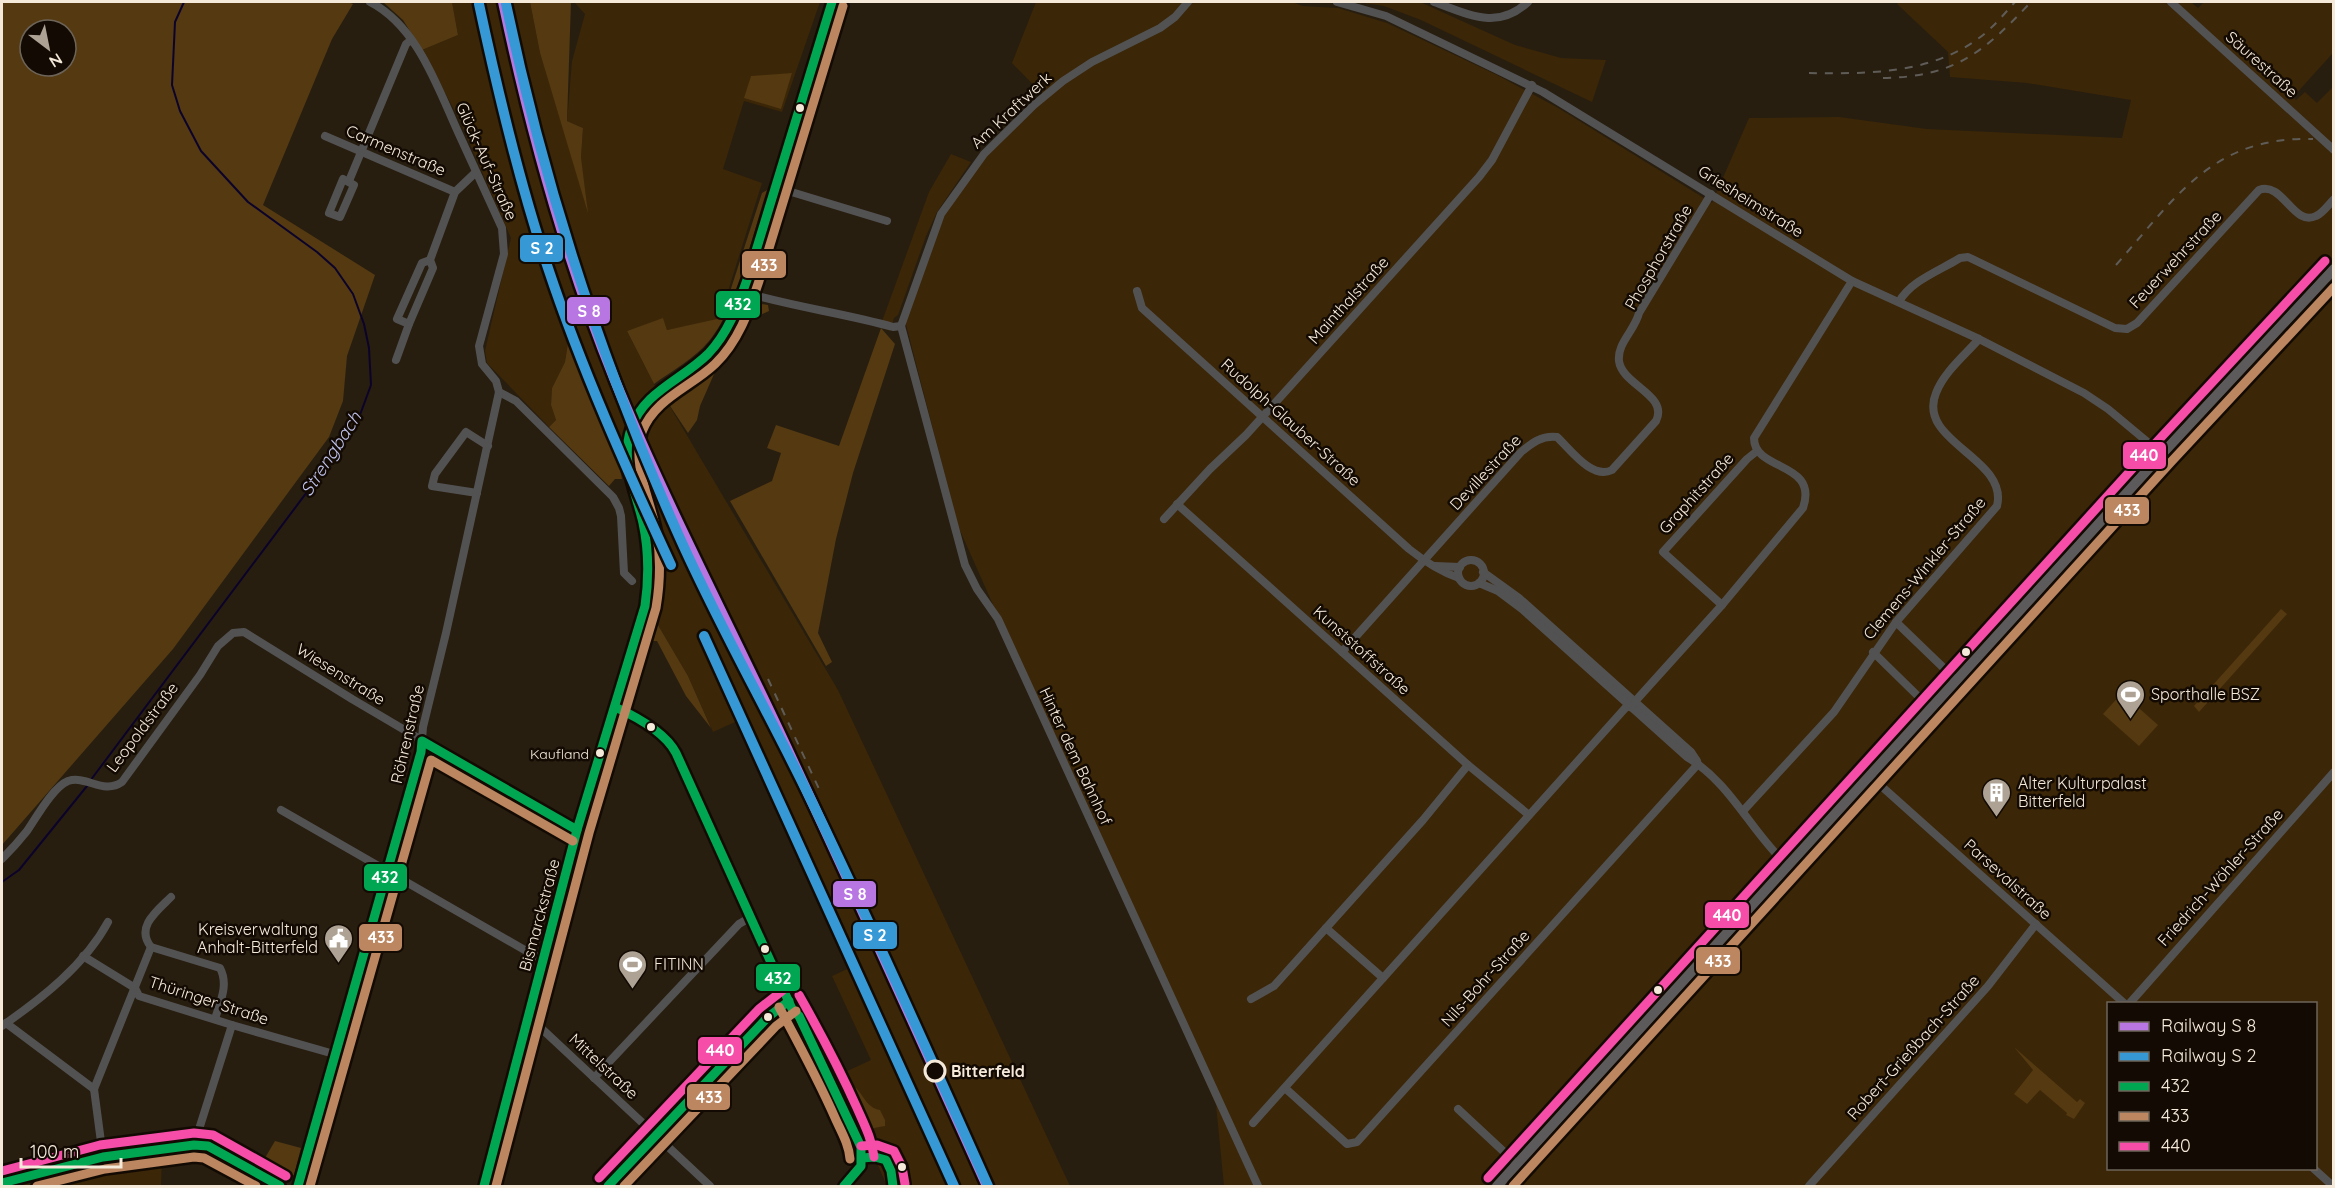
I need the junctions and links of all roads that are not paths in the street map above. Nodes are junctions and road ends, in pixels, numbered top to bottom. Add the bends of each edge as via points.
1 (370, 2) edge
2 (832, 2) edge
3 (1188, 2) edge
4 (1337, 2) edge
5 (1434, 2) edge
6 (1528, 2) edge
7 (2170, 2) edge
8 (411, 40) junction
9 (1532, 85) junction
10 (325, 136) dead end
11 (2334, 150) edge
12 (362, 151) junction
13 (476, 172) junction
14 (349, 181) dead end
15 (775, 187) junction
16 (455, 192) junction
17 (1711, 194) junction
18 (2334, 199) edge
19 (887, 221) dead end
20 (2334, 269) edge
21 (1852, 281) junction
22 (1137, 291) dead end
23 (743, 292) junction
24 (1899, 302) junction
25 (901, 326) junction
26 (1630, 334) joint
27 (1979, 339) junction
28 (396, 360) dead end
29 (499, 392) junction
30 (1263, 416) junction
31 (488, 446) junction
32 (1757, 451) junction
33 (2162, 454) junction
34 (477, 494) junction
35 (1178, 504) junction
36 (1164, 519) dead end
37 (1424, 560) junction
38 (1435, 566) junction
39 (1460, 567) junction
40 (1483, 572) junction
41 (1459, 578) junction
42 (632, 581) dead end
43 (1479, 583) junction
44 (1722, 605) junction
45 (1896, 622) junction
46 (244, 632) joint
47 (1342, 652) junction
48 (1873, 652) junction
49 (1952, 676) dead end
50 (1631, 704) junction
51 (1926, 704) dead end
52 (615, 707) junction
53 (422, 741) junction
54 (1698, 764) junction
55 (1468, 765) junction
56 (2334, 772) edge
57 (1870, 776) junction
58 (281, 810) dead end
59 (1743, 811) junction
60 (1529, 815) junction
61 (577, 830) junction
62 (2, 859) edge
63 (1788, 866) junction
64 (386, 871) junction
65 (171, 897) dead end
66 (751, 917) junction
67 (108, 922) dead end
68 (2036, 924) junction
69 (1326, 928) junction
70 (151, 947) junction
71 (84, 957) junction
72 (543, 958) junction
73 (1383, 978) junction
74 (135, 988) junction
75 (1251, 999) dead end
76 (789, 1001) junction
77 (2125, 1002) edge
78 (2129, 1002) edge
79 (793, 1011) junction
80 (215, 1019) junction
81 (526, 1022) junction
82 (4, 1025) edge
83 (232, 1025) junction
84 (334, 1054) junction
85 (594, 1078) junction
86 (1285, 1088) junction
87 (94, 1089) junction
88 (1458, 1109) dead end
89 (1253, 1123) dead end
90 (659, 1138) junction
91 (194, 1145) junction
92 (103, 1157) junction
93 (862, 1158) junction
94 (1517, 1164) junction
95 (2315, 1170) edge
96 (2, 1183) edge
97 (280, 1186) edge
98 (298, 1186) edge
99 (484, 1186) edge
100 (608, 1186) edge
101 (619, 1186) edge
102 (710, 1186) edge
103 (844, 1186) edge
104 (893, 1186) edge
105 (1258, 1186) edge
106 (1497, 1186) edge
107 (1809, 1186) edge
108 (2333, 1186) edge

1 - 8 street, Glück-Auf-Straße via 398,22
2 - 15 main road, Bismarckstraße
3 - 25 street, Am Kraftwerk via 1167,23 1063,81 984,153 941,214
4 - 9 street, Griesheimstraße via 1386,16
5 - 6 street via 1490,18 1508,15
7 - 11 street, Säurestraße
8 - 12 street
8 - 13 street, Glück-Auf-Straße
9 - 17 street, Griesheimstraße
9 - 30 street, Mainthalstraße via 1479,177
10 - 12 street, Carmenstraße
12 - 14 street
12 - 16 street, Carmenstraße
13 - 16 street
13 - 29 street, Glück-Auf-Straße via 504,240 504,254 479,346 482,364 496,381
15 - 19 street
15 - 23 main road, Bismarckstraße
16 - 28 street via 430,260 422,263 397,319 409,324
17 - 21 street, Griesheimstraße
17 - 26 street, Phosphorstraße
18 - 24 street, Feuerwehrstraße via 2319,214 2308,218 2274,190 2259,190 2137,323 2127,329 2115,328 1968,257 1915,284
20 - 33 main road
21 - 24 street, Griesheimstraße
21 - 32 street, Graphitstraße via 1755,434
22 - 30 street, Rudolph-Glauber-Straße via 1142,308
23 - 25 street via 793,306
23 - 52 main road, Bismarckstraße via 715,347 647,400 633,421 626,457 646,538 648,585 642,622
24 - 27 street, Griesheimstraße
25 - 105 street, Hinter dem Bahnhof via 965,566 998,619
26 - 37 street, Devillestraße via 1620,350 1621,368 1655,402 1659,415 1612,470 1604,474 1594,471 1557,437 1536,440
27 - 33 street, Griesheimstraße via 2091,397
27 - 45 street, Clemens-Winkler-Straße via 1943,380 1933,407 1943,430 1996,484 2000,495 1997,506
29 - 31 street, Röhrenstraße
29 - 42 street, Glück-Auf-Straße via 516,401 613,497 620,508 624,573
30 - 35 street, Mainthalstraße
30 - 37 street, Rudolph-Glauber-Straße
31 - 34 street, Röhrenstraße
31 - 34 street via 466,432 435,474 432,486
32 - 44 street, Graphitstraße via 1797,476 1804,488 1805,503 1797,518
32 - 44 street, Graphitstraße via 1663,552
33 - 57 main road
34 - 53 street, Röhrenstraße
35 - 36 street, Mainthalstraße
35 - 47 street, Kunststoffstraße
37 - 38 street, Rudolph-Glauber-Straße
37 - 47 street
38 - 39 street, Rudolph-Glauber-Straße
38 - 41 street, Rudolph-Glauber-Straße
39 - 40 street, Rudolph-Glauber-Straße via 1464,562 1474,561
39 - 41 street
40 - 43 street
40 - 50 street, Rudolph-Glauber-Straße via 1520,598
41 - 43 street, Rudolph-Glauber-Straße via 1467,586
43 - 50 street, Rudolph-Glauber-Straße via 1512,600
44 - 50 street, Graphitstraße
45 - 48 street, Clemens-Winkler-Straße
45 - 49 street
46 - 53 street, Wiesenstraße
46 - 62 street, Leopoldstraße via 233,633 218,646 122,782 110,788 76,780 65,783
47 - 55 street, Kunststoffstraße
48 - 51 street
48 - 59 street, Clemens-Winkler-Straße via 1834,712
50 - 54 street, Rudolph-Glauber-Straße via 1691,752
50 - 60 street, Graphitstraße
52 - 61 main road, Bismarckstraße
52 - 66 street via 671,743
53 - 61 street, Wiesenstraße
53 - 64 street, Röhrenstraße
54 - 59 street, Rudolph-Glauber-Straße
54 - 86 street, Nils-Bohr-Straße via 1357,1142 1347,1144
55 - 60 street, Kunststoffstraße
55 - 69 street
56 - 78 street, Friedrich-Wöhler-Straße
57 - 63 main road
57 - 68 street, Parsevalstraße
58 - 64 street
59 - 63 street, Rudolph-Glauber-Straße
60 - 73 street, Graphitstraße
61 - 72 main road, Bismarckstraße
63 - 94 main road
64 - 72 street
64 - 84 street, Röhrenstraße
65 - 70 street via 145,928 144,936
66 - 76 street
66 - 85 street via 739,924
67 - 71 street
68 - 77 street, Parsevalstraße
68 - 107 street, Robert-Grießbach-Straße via 1988,986
69 - 73 street
69 - 75 street via 1274,986
70 - 74 street
70 - 80 street via 220,968 225,987
71 - 74 street, Thüringer Straße
71 - 82 street
72 - 81 main road, Bismarckstraße
73 - 86 street, Graphitstraße
74 - 80 street, Thüringer Straße via 139,996
74 - 87 street
76 - 79 street
76 - 90 street via 768,1017
79 - 90 street via 777,1021
79 - 93 street via 843,1104
80 - 83 street, Thüringer Straße
81 - 85 street, Mittelstraße via 542,1029
81 - 99 main road, Bismarckstraße
82 - 87 street
83 - 84 street, Thüringer Straße
83 - 91 street
84 - 98 street, Röhrenstraße
85 - 90 street, Mittelstraße
86 - 89 street, Graphitstraße
87 - 92 street
88 - 94 street
90 - 100 street
90 - 101 street
90 - 102 street, Mittelstraße
91 - 92 street
91 - 97 street via 208,1146
92 - 96 street
93 - 103 street via 858,1170
93 - 104 street via 875,1156 886,1160
94 - 106 main road
95 - 108 street

